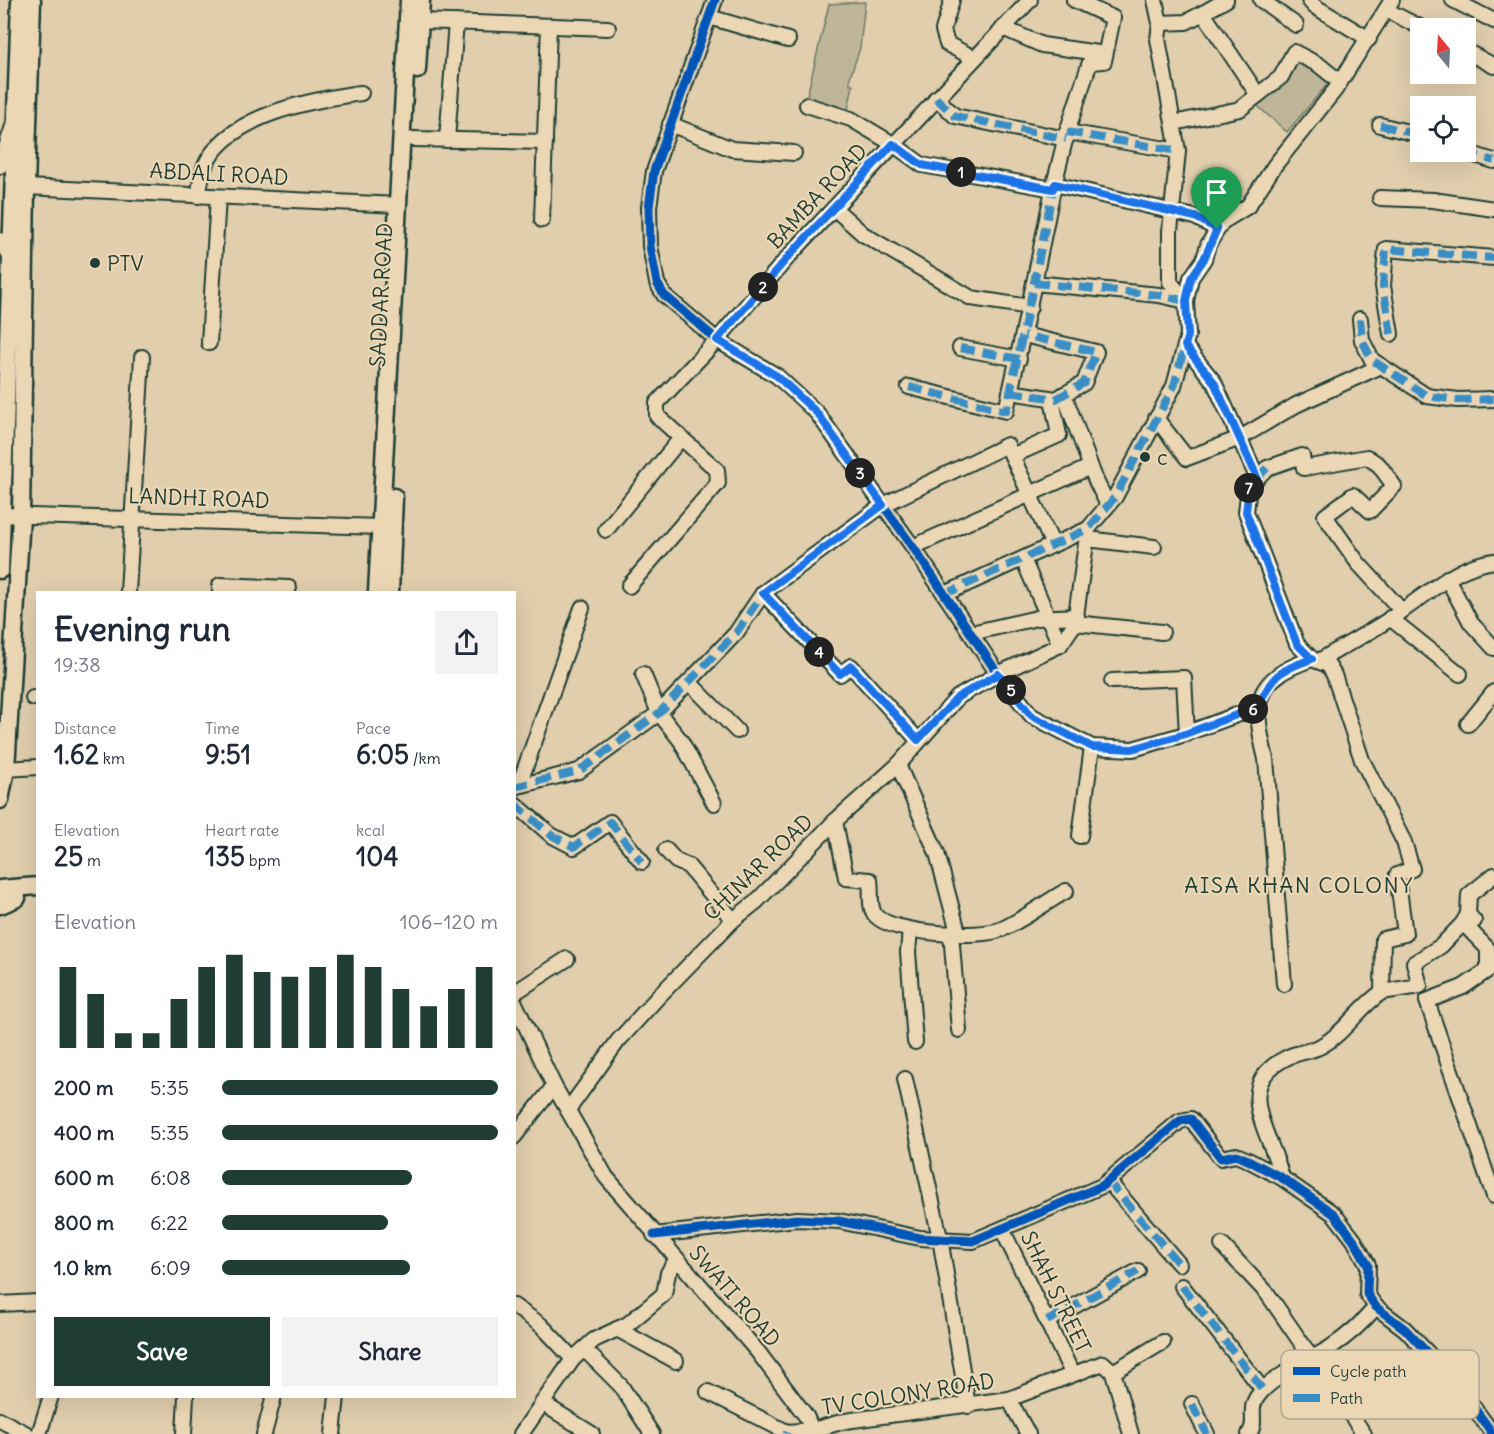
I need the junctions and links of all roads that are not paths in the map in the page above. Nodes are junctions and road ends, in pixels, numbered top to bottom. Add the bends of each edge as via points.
1 (20, 0) edge
2 (32, 0) edge
3 (409, 0) edge
4 (421, 0) edge
5 (715, 0) edge
6 (952, 0) edge
7 (1030, 0) edge
8 (1074, 0) edge
9 (1155, 0) edge
10 (1226, 0) edge
11 (1261, 0) edge
12 (1309, 0) edge
13 (1452, 0) edge
14 (1389, 5) edge
15 (1203, 13) junction
16 (709, 17) junction
17 (414, 20) junction
18 (1410, 20) edge
19 (1494, 21) edge
20 (456, 22) junction
21 (1160, 23) junction
22 (1296, 25) dead end
23 (549, 26) junction
24 (608, 28) dead end
25 (1003, 28) junction
26 (1369, 39) junction
27 (788, 40) dead end
28 (1105, 54) junction
29 (1476, 56) edge
30 (974, 58) junction
31 (1494, 66) edge
32 (1340, 82) junction
33 (361, 93) dead end
34 (1258, 95) junction
35 (936, 98) junction
36 (807, 105) dead end
37 (16, 120) junction
38 (1174, 123) junction
39 (670, 124) junction
40 (1380, 125) dead end
41 (1410, 132) edge
42 (1066, 135) junction
43 (413, 140) junction
44 (447, 140) junction
45 (544, 142) junction
46 (893, 144) junction
47 (1178, 151) junction
48 (794, 153) dead end
49 (1476, 155) edge
50 (1494, 161) edge
51 (0, 166) edge
52 (1054, 186) junction
53 (26, 187) junction
54 (198, 196) junction
55 (218, 197) junction
56 (1380, 198) dead end
57 (403, 205) junction
58 (834, 208) junction
59 (1494, 209) edge
60 (1172, 211) junction
61 (542, 220) dead end
62 (1217, 229) junction
63 (0, 240) edge
64 (11, 257) junction
65 (1494, 258) edge
66 (1034, 284) junction
67 (1186, 301) junction
68 (1030, 307) junction
69 (1360, 319) dead end
70 (1391, 334) dead end
71 (1024, 335) junction
72 (717, 340) junction
73 (209, 343) dead end
74 (1185, 346) junction
75 (960, 348) dead end
76 (142, 357) dead end
77 (1018, 359) junction
78 (1381, 366) junction
79 (909, 387) dead end
80 (1010, 392) junction
81 (1058, 397) junction
82 (1494, 399) edge
83 (1156, 418) junction
84 (681, 438) junction
85 (1240, 438) junction
86 (1012, 456) junction
87 (1090, 467) junction
88 (1257, 477) junction
89 (1031, 495) junction
90 (883, 505) junction
91 (1108, 506) junction
92 (2, 515) edge
93 (21, 516) junction
94 (132, 517) junction
95 (387, 527) junction
96 (606, 530) dead end
97 (1088, 534) junction
98 (1053, 545) junction
99 (913, 547) junction
100 (1154, 547) dead end
101 (1023, 559) junction
102 (1494, 561) edge
103 (0, 570) edge
104 (1447, 578) junction
105 (629, 586) dead end
106 (289, 588) dead end
107 (128, 591) edge
108 (220, 591) edge
109 (377, 591) edge
110 (390, 591) edge
111 (763, 593) junction
112 (945, 594) junction
113 (582, 608) dead end
114 (1396, 615) junction
115 (1049, 617) junction
116 (1076, 620) junction
117 (1162, 632) dead end
118 (971, 633) junction
119 (1060, 645) junction
120 (1494, 648) edge
121 (1316, 660) junction
122 (643, 674) dead end
123 (998, 674) junction
124 (1460, 674) dead end
125 (1112, 681) dead end
126 (689, 682) junction
127 (1494, 692) edge
128 (1258, 707) junction
129 (659, 713) junction
130 (1468, 724) dead end
131 (737, 731) dead end
132 (1187, 734) junction
133 (918, 740) junction
134 (1092, 747) junction
135 (898, 765) junction
136 (36, 767) edge
137 (6, 769) junction
138 (517, 786) edge
139 (0, 800) edge
140 (714, 803) dead end
141 (516, 804) edge
142 (835, 821) junction
143 (1080, 836) dead end
144 (666, 850) dead end
145 (642, 862) dead end
146 (1494, 875) edge
147 (0, 876) edge
148 (36, 886) edge
149 (11, 891) edge
150 (1066, 891) dead end
151 (36, 897) edge
152 (0, 899) edge
153 (0, 906) edge
154 (1466, 918) junction
155 (733, 920) junction
156 (910, 930) junction
157 (954, 932) junction
158 (1494, 946) edge
159 (567, 959) dead end
160 (1284, 984) dead end
161 (516, 992) edge
162 (1382, 992) junction
163 (516, 1005) edge
164 (959, 1030) dead end
165 (915, 1042) dead end
166 (905, 1079) dead end
167 (554, 1086) junction
168 (568, 1110) junction
169 (516, 1134) edge
170 (1282, 1178) junction
171 (1108, 1181) junction
172 (1494, 1196) edge
173 (1002, 1229) junction
174 (654, 1235) junction
175 (940, 1238) junction
176 (1222, 1245) dead end
177 (676, 1260) junction
178 (1179, 1264) dead end
179 (1138, 1271) dead end
180 (1182, 1286) dead end
181 (36, 1302) edge
182 (0, 1304) edge
183 (516, 1307) edge
184 (1376, 1307) junction
185 (1047, 1321) junction
186 (617, 1329) junction
187 (1163, 1342) dead end
188 (584, 1348) junction
189 (1307, 1350) edge
190 (1324, 1350) edge
191 (1425, 1350) edge
192 (573, 1359) junction
193 (676, 1360) dead end
194 (1113, 1372) junction
195 (1072, 1373) junction
196 (1281, 1378) edge
197 (1263, 1390) junction
198 (708, 1392) dead end
199 (50, 1398) edge
200 (186, 1398) edge
201 (273, 1398) edge
202 (337, 1398) edge
203 (1009, 1399) junction
204 (542, 1403) junction
205 (1192, 1404) dead end
206 (968, 1406) junction
207 (1479, 1414) edge
208 (1354, 1419) edge
209 (0, 1420) edge
210 (814, 1432) edge
211 (786, 1433) edge
212 (27, 1434) edge
213 (39, 1434) edge
214 (184, 1434) edge
215 (264, 1434) edge
216 (333, 1434) edge
217 (521, 1434) edge
218 (592, 1434) edge
219 (652, 1434) edge
220 (1028, 1434) edge
221 (1131, 1434) edge
222 (1208, 1434) edge
223 (1248, 1434) edge
224 (1364, 1434) edge
225 (1494, 1434) edge

1 - 37 main road
2 - 53 main road
3 - 17 main road, SADDAR ROAD
4 - 17 main road, SADDAR ROAD
5 - 16 street
6 - 30 street via 943,30 947,44
7 - 25 street, BAMBA ROAD
8 - 28 street via 1113,18
9 - 21 street
10 - 15 street
11 - 22 street
12 - 26 street
13 - 19 street
14 - 18 street
14 - 26 street
15 - 21 street via 1186,22
15 - 34 street
16 - 27 street
16 - 39 street
17 - 20 street
17 - 43 main road, SADDAR ROAD
17 - 57 main road, SADDAR ROAD
20 - 23 street
20 - 44 street
21 - 38 street via 1158,39
23 - 24 street
23 - 45 street
25 - 28 street via 1042,45
25 - 30 street, BAMBA ROAD
26 - 32 street
28 - 42 street via 1104,61 1090,62
29 - 31 street
30 - 35 street, BAMBA ROAD
32 - 34 street via 1294,52 1281,77
32 - 62 street via 1248,206
33 - 54 street via 322,99 254,118 218,147 205,167
34 - 38 street via 1240,109
35 - 42 street via 955,116
35 - 46 street, BAMBA ROAD
36 - 46 street via 851,119
37 - 51 street
37 - 64 main road
38 - 47 street
39 - 48 street via 732,148
39 - 72 street via 654,171 649,207 653,271 664,295
40 - 41 street
42 - 47 street
42 - 52 street
43 - 44 street
43 - 57 main road, SADDAR ROAD
44 - 45 street
45 - 61 street
46 - 52 street via 922,165
46 - 58 street, BAMBA ROAD
47 - 60 street
49 - 50 street
52 - 60 street
52 - 66 street
53 - 54 street, ABDALI ROAD
53 - 93 main road
54 - 55 street, ABDALI ROAD
55 - 57 street, ABDALI ROAD
55 - 73 street
56 - 59 street via 1433,200
57 - 95 main road, SADDAR ROAD
58 - 68 street via 863,234 971,298
58 - 72 street, BAMBA ROAD
60 - 62 street
60 - 67 street via 1170,282
62 - 67 street via 1191,278
63 - 64 street
64 - 92 main road
65 - 70 street via 1386,249 1383,286
66 - 67 street
66 - 68 street
67 - 74 street
68 - 71 street
69 - 78 street via 1362,340 1372,360
71 - 77 street
71 - 81 street via 1096,352 1084,383
72 - 84 street, BAMBA ROAD via 657,403 657,417
72 - 90 street via 777,376 817,413
74 - 83 street via 1174,386
74 - 85 street via 1214,382
75 - 77 street
76 - 94 street
77 - 80 street
78 - 82 street via 1427,396
78 - 85 street via 1296,405
79 - 80 street via 1006,411
80 - 81 street
81 - 86 street via 1059,435
81 - 87 street
83 - 85 street via 1187,458
83 - 91 street
84 - 96 street
84 - 105 street, BAMBA ROAD via 717,470 718,483
85 - 88 street
86 - 89 street
86 - 90 street via 1007,445
87 - 89 street
87 - 91 street
88 - 114 street via 1267,468 1302,456 1305,468 1367,457 1379,465 1394,486 1370,511 1353,495 1325,516
88 - 121 street via 1249,486 1246,512 1297,644
89 - 98 street
89 - 99 street
90 - 99 street
90 - 111 street
91 - 97 street
92 - 93 street, LANDHI ROAD
92 - 103 main road
93 - 94 street, LANDHI ROAD
93 - 137 main road
94 - 95 street, LANDHI ROAD
94 - 107 street
95 - 109 main road
95 - 110 main road, SADDAR ROAD
97 - 98 street
97 - 100 street
97 - 116 street
98 - 101 street
99 - 112 street
101 - 112 street
101 - 115 street
102 - 104 street via 1476,563
104 - 114 street
104 - 120 street via 1471,623
106 - 108 street via 220,585
111 - 126 street via 736,633
111 - 133 street via 840,674 851,666
112 - 118 street
113 - 138 street
114 - 121 street
114 - 124 street
115 - 116 street
115 - 118 street
115 - 119 street
116 - 117 street
116 - 119 street
118 - 123 street
119 - 123 street, CHINAR ROAD
121 - 128 street via 1292,666 1270,681
121 - 162 street via 1328,665 1334,675 1362,760 1404,842 1412,869 1397,875 1405,934 1383,939
122 - 129 street
123 - 133 street, CHINAR ROAD via 958,697
123 - 134 street via 1032,716
125 - 132 street via 1184,678
126 - 129 street
126 - 131 street
127 - 130 street
128 - 132 street
128 - 160 street via 1257,722 1266,759
129 - 138 street via 579,771
129 - 140 street via 681,741
132 - 134 street via 1132,749
133 - 135 street, CHINAR ROAD
134 - 143 street
135 - 142 street, CHINAR ROAD
135 - 157 street via 937,853
136 - 137 street
137 - 139 main road
141 - 145 street via 551,835 574,847 610,822
142 - 155 street, CHINAR ROAD via 782,878
142 - 156 street via 846,878 870,880 877,917
144 - 155 street via 676,861 688,866
146 - 154 street via 1469,895
147 - 149 main road
148 - 149 main road
149 - 151 main road
149 - 152 main road
149 - 153 main road
150 - 157 street via 1002,929 979,934
154 - 158 street
154 - 162 street via 1441,946 1414,963 1420,986
154 - 172 street via 1488,949 1488,970 1463,987 1427,1001
155 - 168 street, CHINAR ROAD via 618,1041
156 - 157 street
156 - 165 street
157 - 164 street
159 - 161 street
162 - 170 street via 1366,1002 1321,1046 1287,1057 1266,1071 1257,1086 1261,1120
163 - 167 street, SWATI ROAD
166 - 175 street
167 - 168 street, SWATI ROAD
167 - 169 street
168 - 174 street, SWATI ROAD via 606,1177
170 - 171 street via 1236,1155 1221,1158 1191,1119 1186,1118
170 - 184 street via 1334,1214 1354,1240 1368,1265 1367,1294
171 - 173 street
171 - 178 street
173 - 175 street via 973,1241
173 - 185 street, SHAH STREET
174 - 175 street via 797,1219 840,1221 920,1238
174 - 177 street, SWATI ROAD
175 - 206 street
176 - 189 street via 1267,1293
177 - 186 street via 668,1273 664,1294
177 - 210 street, SWATI ROAD via 758,1352
179 - 185 street
180 - 197 street
181 - 182 street
183 - 192 street via 541,1325
184 - 190 street via 1360,1325
184 - 191 street
185 - 195 street, SHAH STREET
186 - 188 street
186 - 193 street
187 - 194 street
188 - 192 street
188 - 219 street via 621,1386
192 - 204 street
194 - 195 street, TV COLONY ROAD via 1103,1363
194 - 221 street
195 - 203 street, TV COLONY ROAD
196 - 197 street
197 - 223 street via 1252,1403 1252,1429
198 - 211 street
199 - 213 street
200 - 214 street
201 - 215 street
202 - 216 street
203 - 206 street, TV COLONY ROAD
203 - 220 street
204 - 217 street
204 - 218 street
205 - 222 street
206 - 210 street, TV COLONY ROAD via 845,1420
207 - 225 street
208 - 224 street
209 - 212 street
210 - 211 street, TV COLONY ROAD

